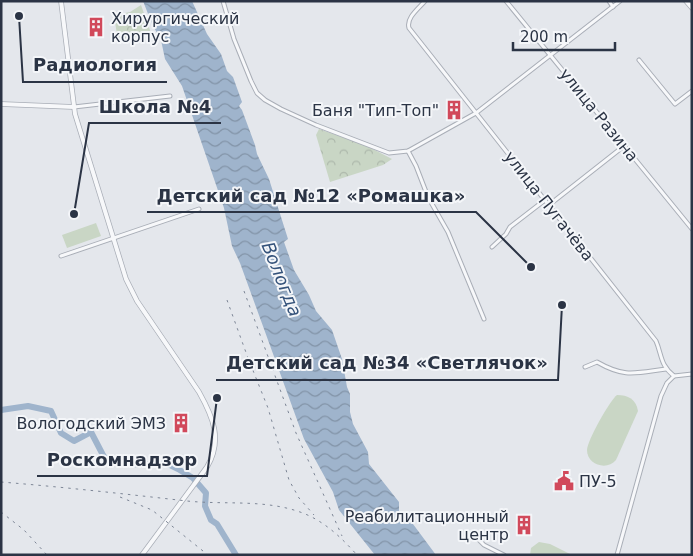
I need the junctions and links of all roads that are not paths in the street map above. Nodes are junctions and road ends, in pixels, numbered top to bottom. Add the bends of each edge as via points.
1 (61, 1) edge
2 (223, 1) edge
3 (425, 1) edge
4 (506, 1) edge
5 (609, 1) edge
6 (620, 1) edge
7 (686, 1) edge
8 (613, 7) junction
9 (692, 8) edge
10 (551, 56) junction
11 (639, 60) dead end
12 (692, 91) edge
13 (170, 96) dead end
14 (1, 104) edge
15 (74, 107) junction
16 (476, 113) junction
17 (624, 146) junction
18 (408, 151) junction
19 (545, 200) junction
20 (549, 205) junction
21 (200, 209) dead end
22 (692, 229) edge
23 (113, 238) junction
24 (492, 247) dead end
25 (61, 256) dead end
26 (484, 319) dead end
27 (585, 366) dead end
28 (666, 368) junction
29 (692, 374) edge
30 (674, 376) junction
31 (474, 535) dead end
32 (617, 554) edge
33 (142, 555) edge
34 (504, 555) edge

1 - 15 street
2 - 18 street via 251,81 265,100 316,125 389,153
3 - 16 street, улица Пугачёва via 409,19 409,28
4 - 10 street, улица Разина
5 - 8 street
6 - 8 street
7 - 9 street
8 - 10 street
10 - 16 street
10 - 17 street, улица Разина
11 - 12 street via 675,104
13 - 15 street
14 - 15 street
15 - 23 street
16 - 18 street
16 - 19 street, улица Пугачёва
17 - 20 street
17 - 22 street, улица Разина
18 - 26 street via 448,232
19 - 20 street, улица Пугачёва
19 - 24 street via 510,226
20 - 28 street, улица Пугачёва via 656,341
21 - 23 street
23 - 25 street
23 - 33 street via 137,301 196,387 207,406 215,432 216,448 212,460
27 - 28 street via 597,362 620,373
28 - 30 street, улица Пугачёва
29 - 30 street
30 - 32 street via 661,396
31 - 34 street via 484,545

